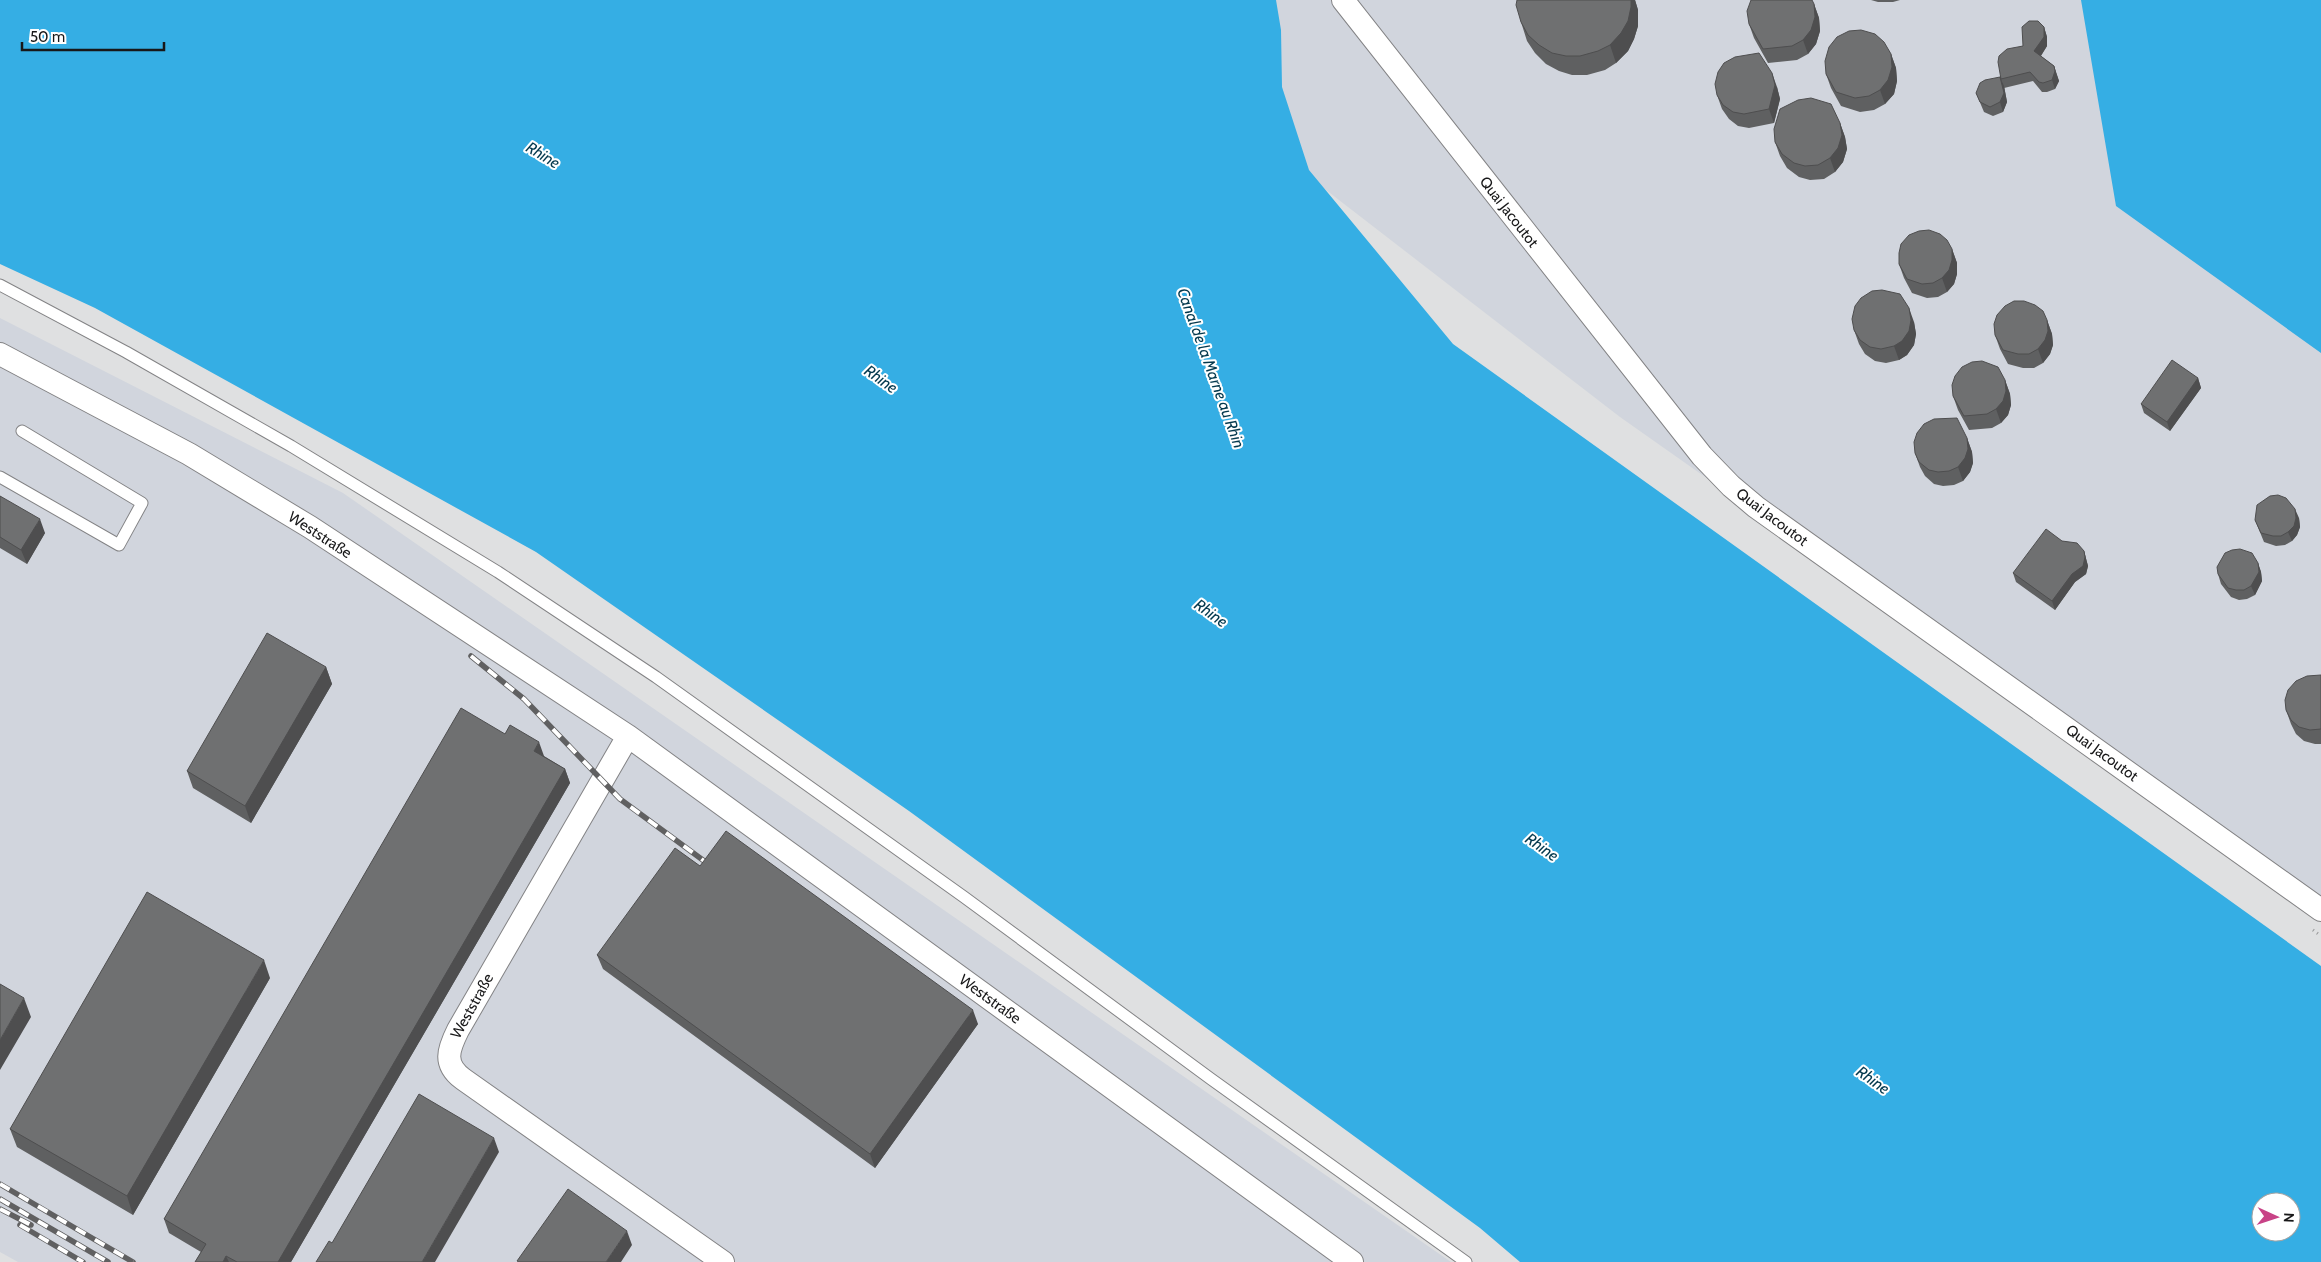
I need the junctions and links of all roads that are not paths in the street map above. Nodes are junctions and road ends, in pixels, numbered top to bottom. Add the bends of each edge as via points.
1 (1342, 0) edge
2 (0, 285) edge
3 (0, 355) edge
4 (22, 431) dead end
5 (0, 477) edge
6 (628, 736) junction
7 (2321, 910) edge
8 (723, 1262) edge
9 (1352, 1262) edge
10 (1466, 1262) edge

1 - 7 street, Quai Jacoutot via 1702,456 1730,486
2 - 10 lane via 126,352 299,451 498,572 648,672 964,896
3 - 6 street, Weststraße via 189,454 310,527
4 - 5 lane via 142,503 119,545
6 - 8 street, Weststraße via 458,1030 449,1053 450,1064 462,1079
6 - 9 street, Weststraße

